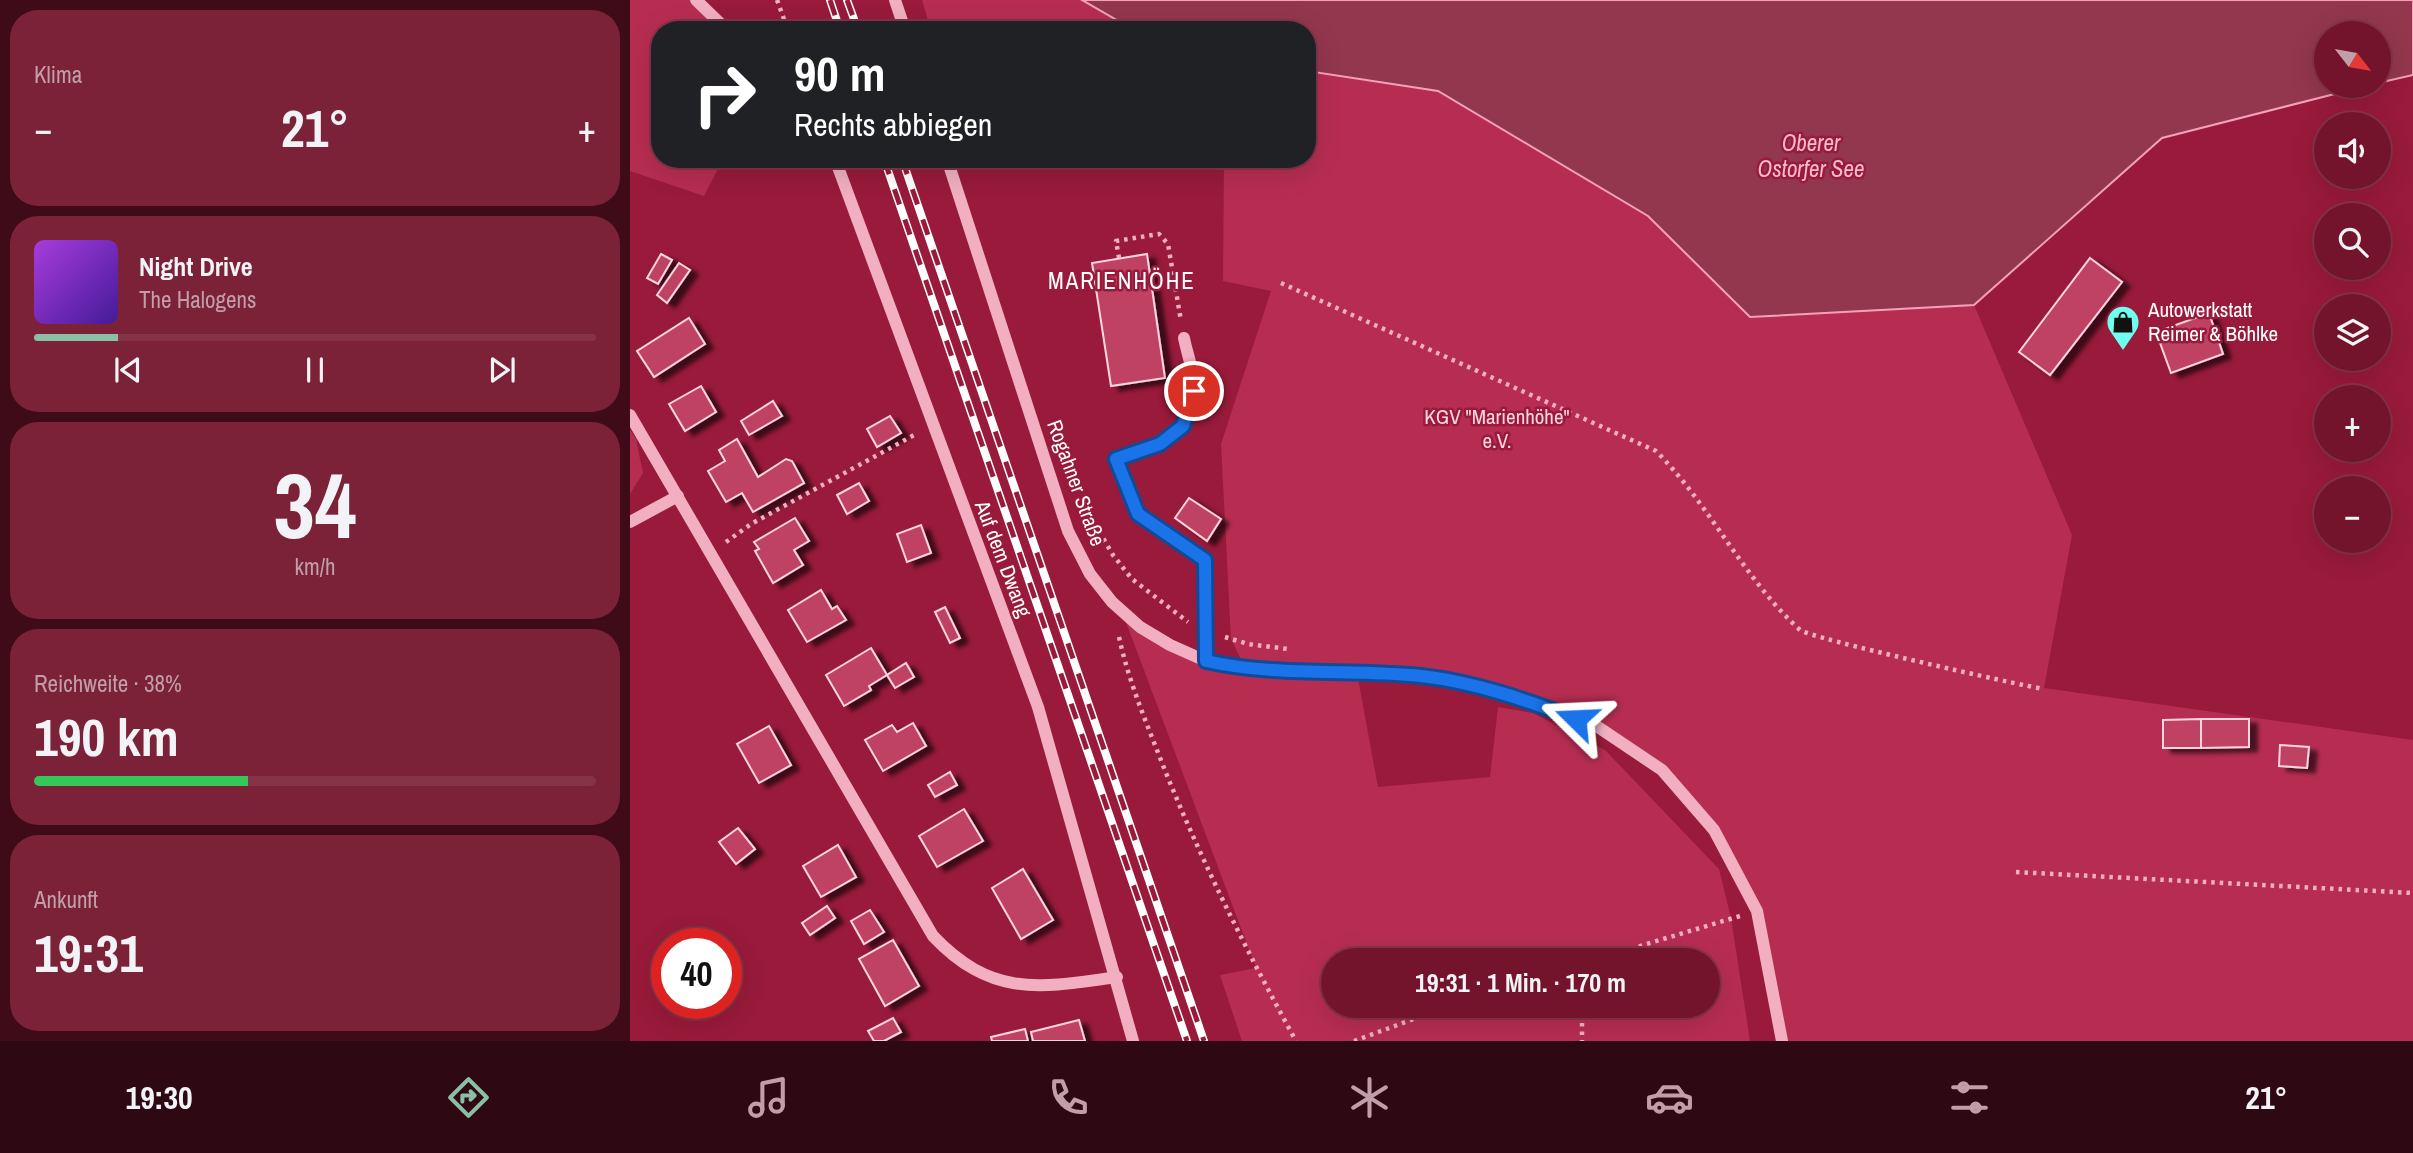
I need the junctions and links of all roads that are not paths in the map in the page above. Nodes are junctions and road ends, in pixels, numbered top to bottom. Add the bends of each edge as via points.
1 (695, 0) edge
2 (895, 0) edge
3 (717, 21) edge
4 (902, 21) edge
5 (838, 168) edge
6 (950, 168) edge
7 (1184, 338) road end
8 (630, 415) edge
9 (678, 496) junction
10 (630, 522) edge
11 (1206, 661) junction
12 (1117, 978) junction
13 (1133, 1041) edge
14 (1782, 1041) edge

1 - 3 street
2 - 4 street
5 - 12 street, Auf dem Dwang via 1038,707
6 - 11 street, Rogahner Straße via 1068,531 1090,574 1140,627
7 - 11 street via 1194,391 1183,426 1160,444 1116,459 1138,514 1205,560
8 - 9 street
9 - 10 street
9 - 12 street via 933,936 951,955 984,977 1043,987
11 - 14 street, Rogahner Straße via 1246,670 1423,676 1509,694 1598,727 1662,770 1714,830 1757,911
12 - 13 street, Auf dem Dwang

